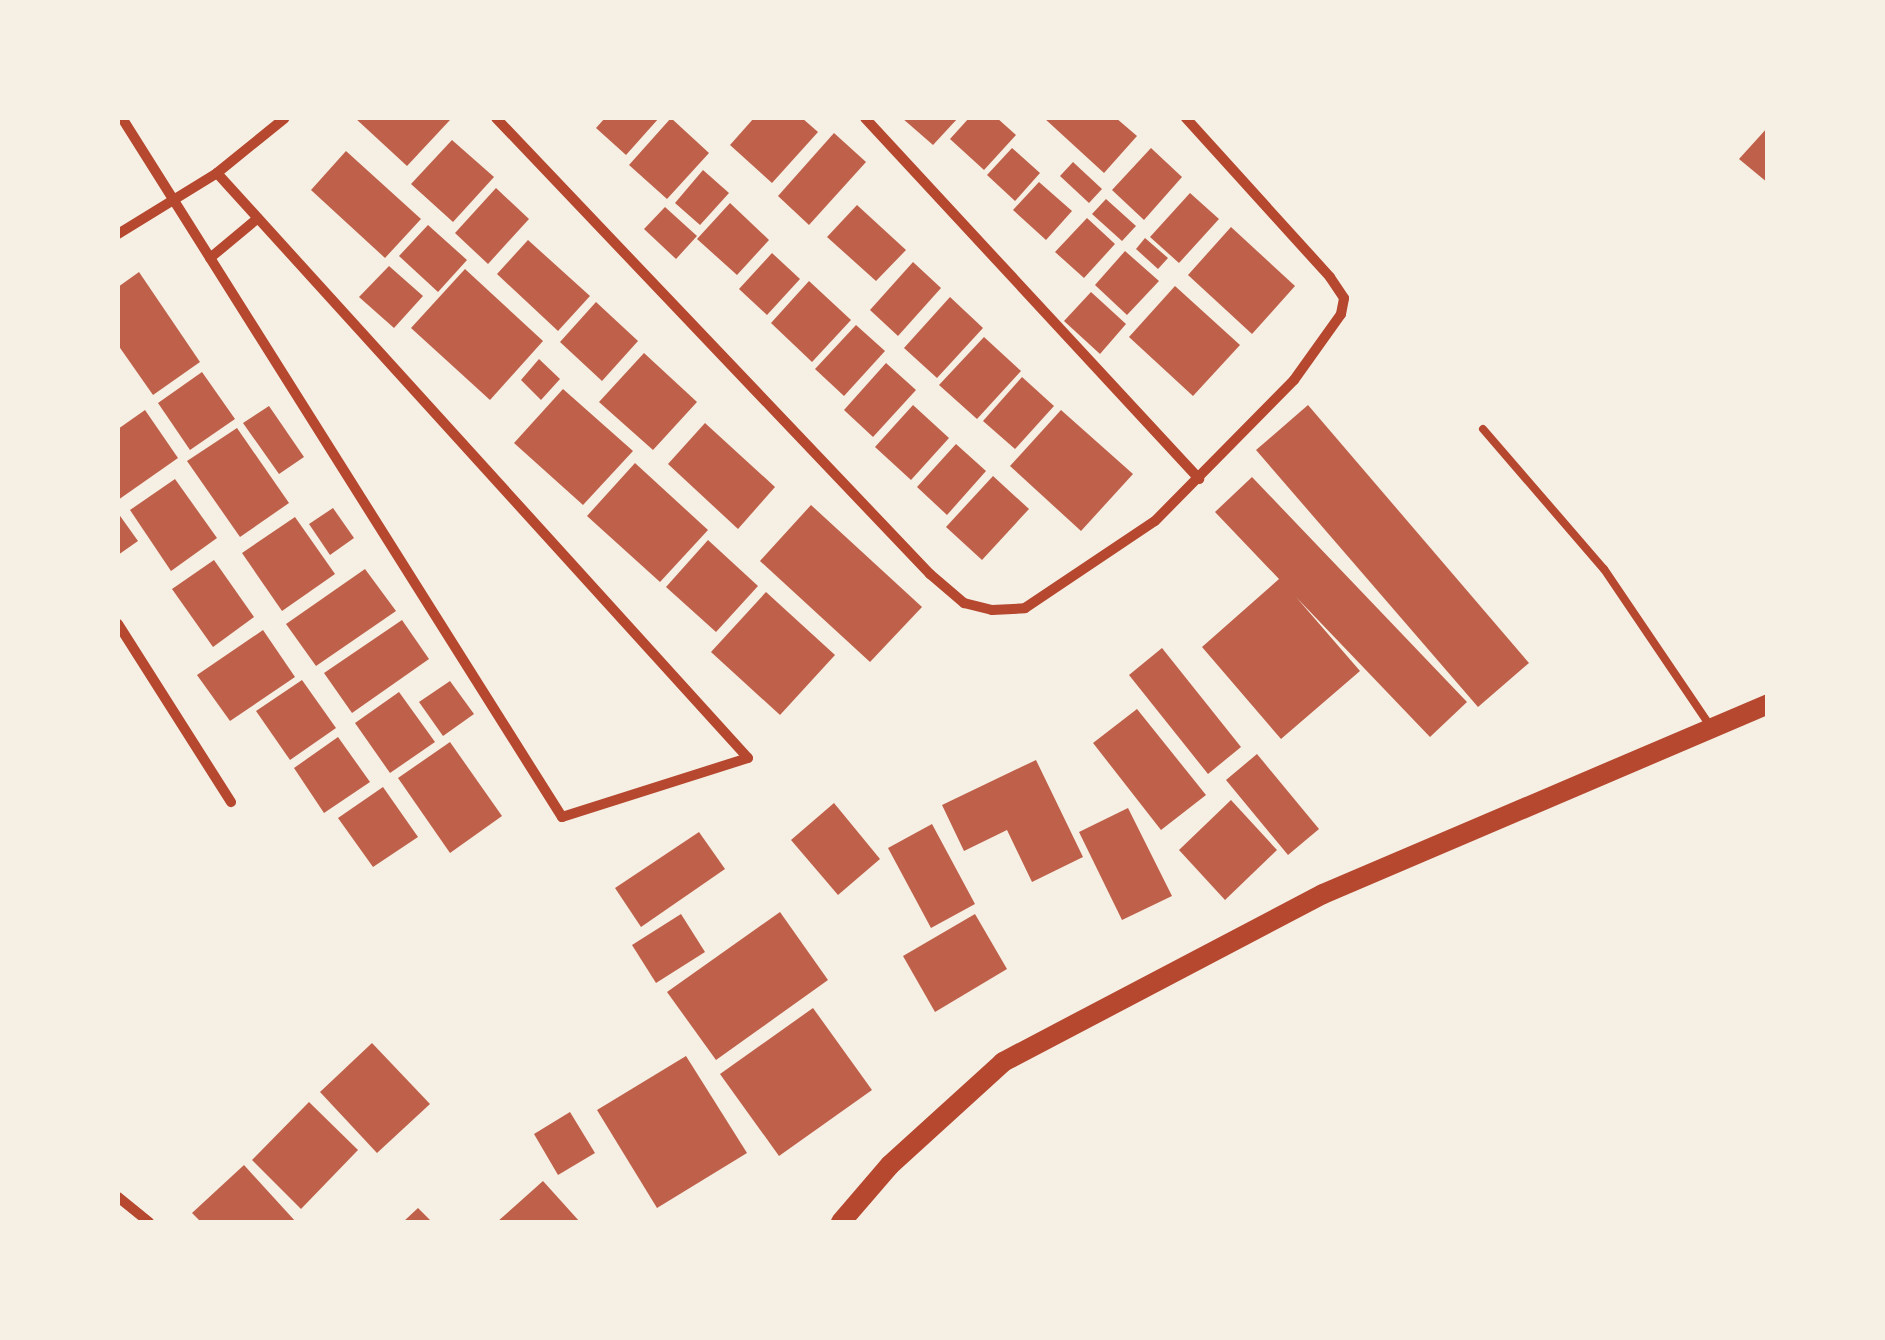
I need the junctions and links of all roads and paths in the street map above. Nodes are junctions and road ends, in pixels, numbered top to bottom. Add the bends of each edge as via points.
1 (286, 118) edge
2 (496, 118) edge
3 (865, 118) edge
4 (1186, 118) edge
5 (124, 120) edge
6 (217, 173) junction
7 (170, 194) junction
8 (258, 218) junction
9 (118, 234) edge
10 (210, 258) junction
11 (1483, 429) dead end
12 (1200, 479) junction
13 (118, 624) edge
14 (1765, 710) edge
15 (1712, 730) junction
16 (231, 802) dead end
17 (118, 1197) edge
18 (149, 1222) edge
19 (841, 1222) edge

1 - 6 street
2 - 12 street via 964,603 1024,608 1155,520
3 - 12 street
4 - 12 street via 1344,298 1341,314 1294,380
5 - 7 street
6 - 7 street
6 - 8 street
7 - 9 street
7 - 10 street
8 - 10 street
8 - 10 street via 748,758 562,818
11 - 15 lane via 1604,569
13 - 16 street
14 - 15 main road
15 - 19 main road via 1323,894 1003,1062 890,1165
17 - 18 street

